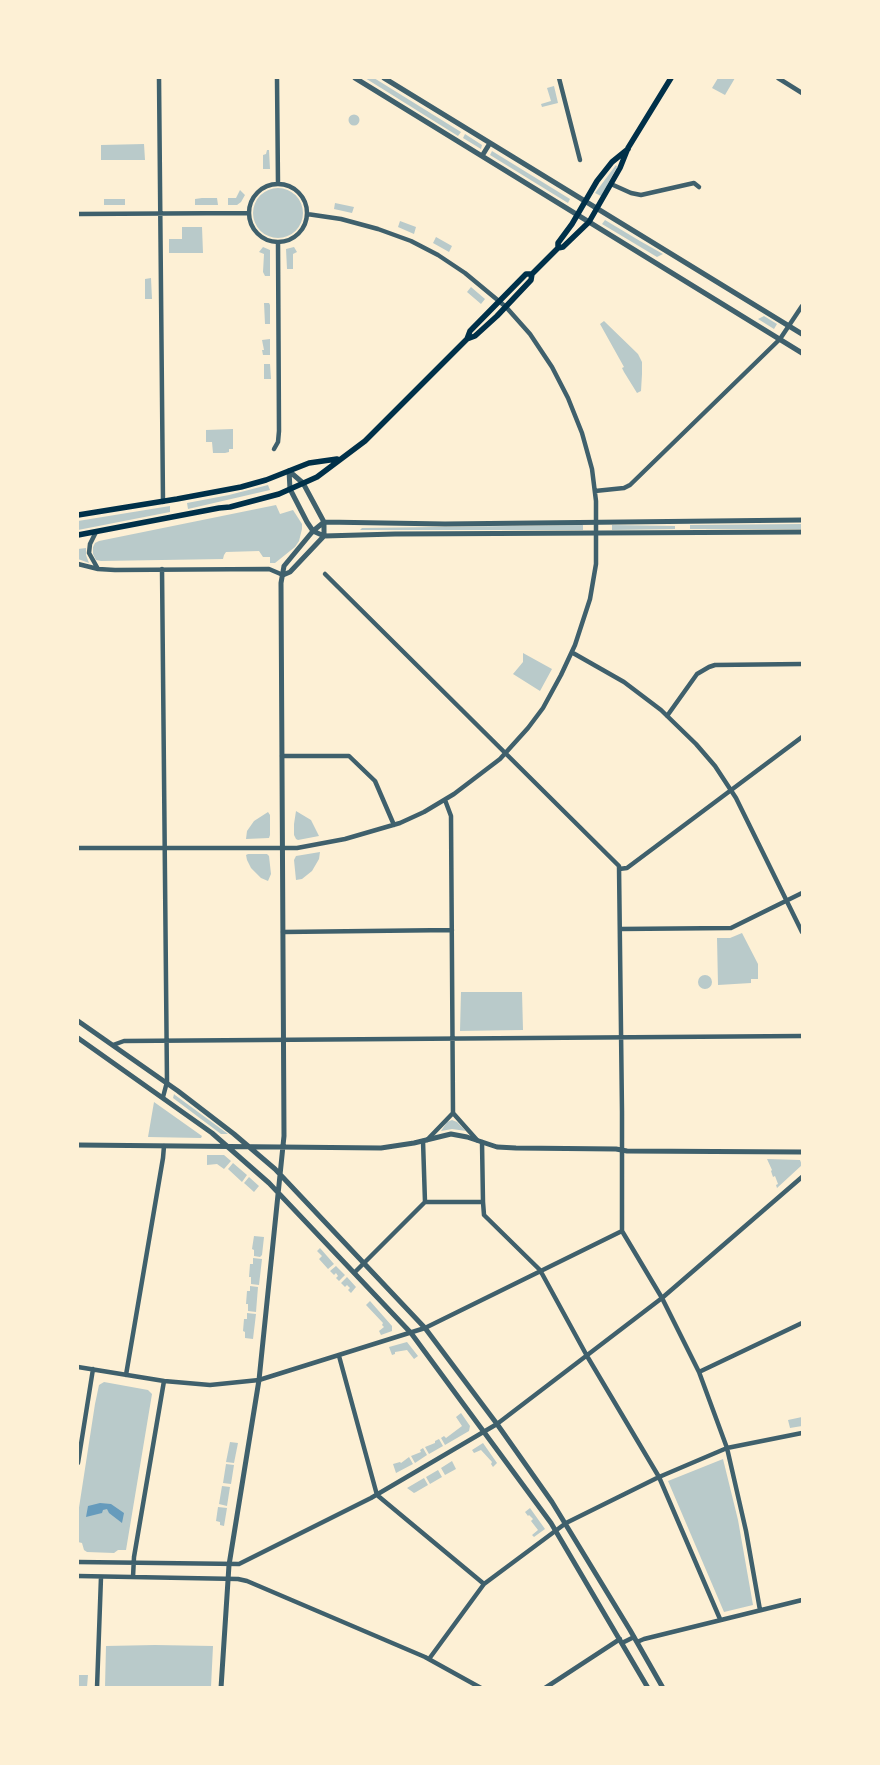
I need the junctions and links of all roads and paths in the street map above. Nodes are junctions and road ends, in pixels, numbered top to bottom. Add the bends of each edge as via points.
1 (159, 78) edge
2 (277, 78) edge
3 (355, 78) edge
4 (384, 78) edge
5 (559, 78) edge
6 (671, 78) edge
7 (778, 78) edge
8 (802, 93) edge
9 (490, 144) junction
10 (628, 149) junction
11 (482, 156) junction
12 (580, 160) dead end
13 (278, 184) junction
14 (612, 184) junction
15 (699, 187) dead end
16 (584, 202) junction
17 (597, 209) junction
18 (250, 213) junction
19 (78, 214) edge
20 (159, 214) junction
21 (307, 214) junction
22 (577, 214) junction
23 (589, 222) junction
24 (278, 242) junction
25 (558, 248) junction
26 (532, 274) junction
27 (500, 301) junction
28 (802, 306) edge
29 (506, 307) junction
30 (790, 327) junction
31 (802, 334) edge
32 (467, 338) junction
33 (780, 339) junction
34 (802, 353) edge
35 (274, 449) dead end
36 (339, 459) junction
37 (290, 472) junction
38 (303, 483) junction
39 (290, 489) junction
40 (595, 491) junction
41 (163, 502) junction
42 (78, 515) edge
43 (802, 520) edge
44 (597, 521) junction
45 (324, 522) junction
46 (96, 532) junction
47 (313, 532) junction
48 (802, 532) edge
49 (597, 534) junction
50 (78, 535) edge
51 (324, 536) junction
52 (78, 564) edge
53 (98, 569) junction
54 (162, 569) junction
55 (325, 574) dead end
56 (283, 575) junction
57 (572, 653) junction
58 (802, 664) edge
59 (667, 716) junction
60 (802, 736) edge
61 (506, 753) junction
62 (282, 756) junction
63 (731, 790) junction
64 (445, 800) junction
65 (394, 825) junction
66 (283, 847) junction
67 (78, 848) edge
68 (165, 848) junction
69 (619, 869) junction
70 (802, 893) edge
71 (787, 901) junction
72 (620, 929) junction
73 (452, 930) junction
74 (283, 932) junction
75 (802, 932) edge
76 (78, 1020) edge
77 (802, 1036) edge
78 (78, 1038) edge
79 (621, 1038) junction
80 (452, 1039) junction
81 (284, 1040) junction
82 (166, 1041) junction
83 (113, 1045) junction
84 (167, 1082) junction
85 (163, 1097) junction
86 (453, 1113) junction
87 (425, 1141) junction
88 (480, 1142) junction
89 (78, 1145) edge
90 (164, 1146) junction
91 (227, 1146) junction
92 (248, 1146) junction
93 (284, 1146) junction
94 (622, 1150) junction
95 (802, 1152) edge
96 (281, 1175) junction
97 (802, 1177) edge
98 (280, 1192) junction
99 (425, 1202) junction
100 (483, 1202) junction
101 (622, 1231) junction
102 (365, 1262) junction
103 (540, 1270) junction
104 (355, 1272) junction
105 (662, 1298) junction
106 (802, 1323) edge
107 (426, 1328) junction
108 (411, 1333) junction
109 (339, 1356) junction
110 (587, 1356) junction
111 (78, 1366) edge
112 (93, 1369) junction
113 (699, 1372) junction
114 (126, 1376) junction
115 (259, 1380) junction
116 (164, 1381) junction
117 (497, 1424) junction
118 (486, 1432) junction
119 (802, 1433) edge
120 (727, 1448) junction
121 (78, 1463) edge
122 (659, 1477) junction
123 (377, 1495) junction
124 (566, 1524) junction
125 (556, 1531) junction
126 (78, 1562) edge
127 (133, 1563) junction
128 (229, 1565) junction
129 (78, 1576) edge
130 (101, 1577) junction
131 (133, 1577) junction
132 (227, 1579) junction
133 (484, 1584) junction
134 (802, 1600) edge
135 (760, 1610) junction
136 (720, 1619) junction
137 (634, 1637) junction
138 (621, 1641) junction
139 (637, 1642) junction
140 (429, 1659) junction
141 (97, 1688) edge
142 (222, 1688) edge
143 (480, 1688) edge
144 (545, 1688) edge
145 (648, 1688) edge
146 (663, 1688) edge

1 - 20 street
2 - 13 street
3 - 11 street
4 - 9 street
5 - 12 street
6 - 10 main road
7 - 8 street
9 - 11 street
9 - 16 street
10 - 14 main road
10 - 16 main road via 602,173
11 - 22 street
13 - 18 street via 258,193 252,201
13 - 21 street via 291,187 300,194
14 - 15 street via 631,194 641,195 694,183
14 - 17 main road
16 - 17 street
16 - 22 main road
17 - 23 main road
17 - 30 street
18 - 20 street
18 - 24 street via 252,226 260,235
19 - 20 street
20 - 41 street
21 - 24 street via 300,232 291,239
21 - 27 street via 360,223 411,241 458,268
22 - 23 street
22 - 25 main road
23 - 25 main road
23 - 33 street
24 - 35 street via 279,431
25 - 26 main road
26 - 27 main road via 526,274
26 - 29 main road via 531,280
27 - 29 street
27 - 32 main road
28 - 30 street
29 - 32 main road via 475,336
29 - 40 street via 538,346 559,379 586,446
30 - 31 street
30 - 33 street
32 - 36 main road via 365,441
33 - 34 street
33 - 40 street via 630,484 624,488
36 - 37 main road via 309,463
36 - 38 main road
37 - 38 street
37 - 39 street
37 - 41 main road via 241,487
38 - 39 main road
38 - 45 street
39 - 46 main road via 230,507
39 - 47 street
40 - 44 street
41 - 42 main road
43 - 44 street
44 - 45 street
44 - 49 street
45 - 47 street
45 - 51 street
46 - 50 main road
46 - 53 street via 89,553
47 - 51 street
47 - 56 street via 284,566
48 - 49 street
49 - 51 street
49 - 57 street via 591,591
51 - 56 street via 290,572
52 - 53 street
53 - 54 street
54 - 56 street via 268,568
54 - 68 street
55 - 61 street
56 - 62 street
57 - 59 street via 624,682
57 - 61 street via 543,708
58 - 59 street via 710,666 697,674
59 - 63 street via 715,766
60 - 63 street
61 - 64 street
61 - 69 street via 618,864
62 - 65 street via 349,756 375,781
62 - 66 street
63 - 69 street via 627,868
63 - 71 street
64 - 65 street
64 - 73 street via 451,816
65 - 66 street via 332,842 298,848
66 - 68 street
66 - 74 street
67 - 68 street
68 - 82 street
69 - 72 street
70 - 71 street
71 - 72 street via 731,928
71 - 75 street
72 - 79 street
73 - 74 street
73 - 80 street
74 - 81 street
76 - 83 street
77 - 79 street
78 - 85 street
79 - 80 street
79 - 94 street
80 - 81 street
80 - 86 street
81 - 82 street
81 - 93 street
82 - 83 street via 124,1041
82 - 84 street
83 - 84 street
84 - 85 street
84 - 92 street
85 - 91 street
86 - 87 street
86 - 88 street
87 - 88 street via 456,1134
87 - 93 street via 381,1148
87 - 99 street
88 - 94 street via 497,1147
88 - 100 street
89 - 90 street
90 - 91 street
90 - 114 street
91 - 92 street
91 - 98 street
92 - 93 street
92 - 96 street
93 - 96 street
94 - 95 street
94 - 101 street
96 - 98 street
96 - 102 street
97 - 105 street
98 - 104 street
98 - 115 street
99 - 100 street
99 - 102 street
100 - 103 street via 484,1214
101 - 103 street
101 - 105 street
102 - 104 street
102 - 107 street
103 - 107 street
103 - 110 street
104 - 108 street
105 - 110 street
105 - 113 street
106 - 113 street
107 - 108 street
107 - 117 street
108 - 109 street
108 - 118 street
109 - 115 street
109 - 123 street
110 - 117 street
110 - 122 street
111 - 112 street
112 - 114 street
112 - 121 street
113 - 120 street
114 - 116 street
115 - 116 street via 210,1385
115 - 128 street
116 - 127 street
117 - 118 street
117 - 124 street
118 - 123 street
118 - 125 street
119 - 120 street
120 - 122 street
120 - 135 street
122 - 124 street
122 - 136 street
123 - 128 street via 245,1562
123 - 133 street
124 - 125 street
124 - 137 street
125 - 133 street
125 - 138 street
126 - 127 street
127 - 128 street
127 - 131 street
128 - 132 street
129 - 130 street
130 - 131 street
130 - 141 street
131 - 132 street
132 - 140 street via 247,1581
132 - 142 street
133 - 140 street
134 - 135 street
135 - 136 street
136 - 139 street
137 - 138 street
137 - 139 street
138 - 144 street
138 - 145 street
139 - 146 street
140 - 143 street

